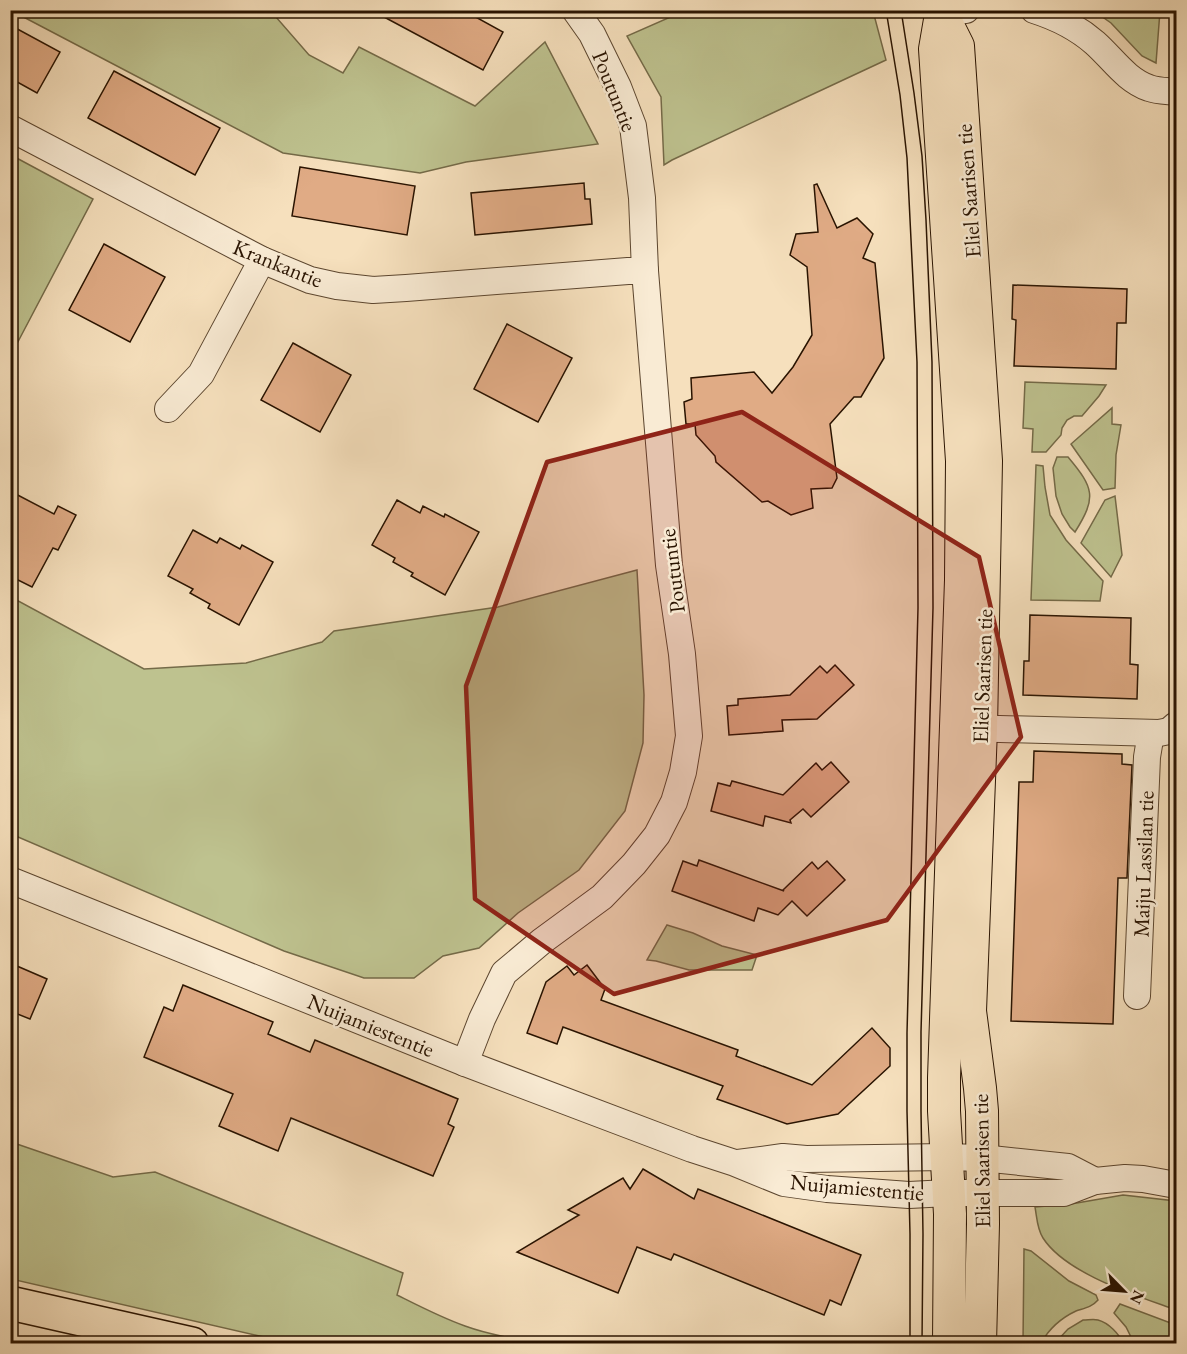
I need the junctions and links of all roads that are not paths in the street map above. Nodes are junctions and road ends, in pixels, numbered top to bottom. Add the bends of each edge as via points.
1 (575, 10) edge
2 (1034, 10) edge
3 (949, 12) edge
4 (1176, 92) edge
5 (10, 128) edge
6 (262, 260) junction
7 (645, 271) junction
8 (168, 409) dead end
9 (1176, 725) edge
10 (968, 728) junction
11 (1151, 733) junction
12 (10, 880) edge
13 (1137, 996) dead end
14 (465, 1063) junction
15 (946, 1157) junction
16 (982, 1158) junction
17 (735, 1163) junction
18 (1095, 1181) junction
19 (1176, 1185) edge
20 (948, 1193) junction
21 (983, 1194) junction
22 (10, 1303) edge
23 (192, 1344) edge
24 (949, 1344) edge
25 (980, 1344) edge

1 - 7 street, Poutuntie via 592,34 633,126 642,198
2 - 4 street via 1076,28 1135,81 1150,89
3 - 10 main road, Eliel Saarisen tie via 935,49 962,461 961,580
5 - 6 street, Krankantie
6 - 7 street, Krankantie via 310,279 373,290
6 - 8 street via 201,374
7 - 14 street, Poutuntie via 669,565 689,736 683,772 674,802 657,835 634,864 602,897 504,973
9 - 11 street via 1169,732
10 - 11 street
10 - 15 main road, Eliel Saarisen tie via 944,1044
10 - 16 main road, Eliel Saarisen tie via 970,1011 980,1088
11 - 13 street, Maiju Lassilan tie
12 - 14 street, Nuijamiestentie
14 - 17 street, Nuijamiestentie
15 - 16 street, Nuijamiestentie
15 - 17 street, Nuijamiestentie via 783,1157
15 - 20 main road, Eliel Saarisen tie
16 - 18 street, Nuijamiestentie via 1068,1167
16 - 21 main road, Eliel Saarisen tie
17 - 20 street, Nuijamiestentie via 784,1183 807,1187 909,1195
18 - 19 street, Nuijamiestentie via 1125,1178
18 - 21 street, Nuijamiestentie via 1064,1193
20 - 21 street, Nuijamiestentie
20 - 24 main road, Eliel Saarisen tie
21 - 25 main road, Eliel Saarisen tie
22 - 23 highway

